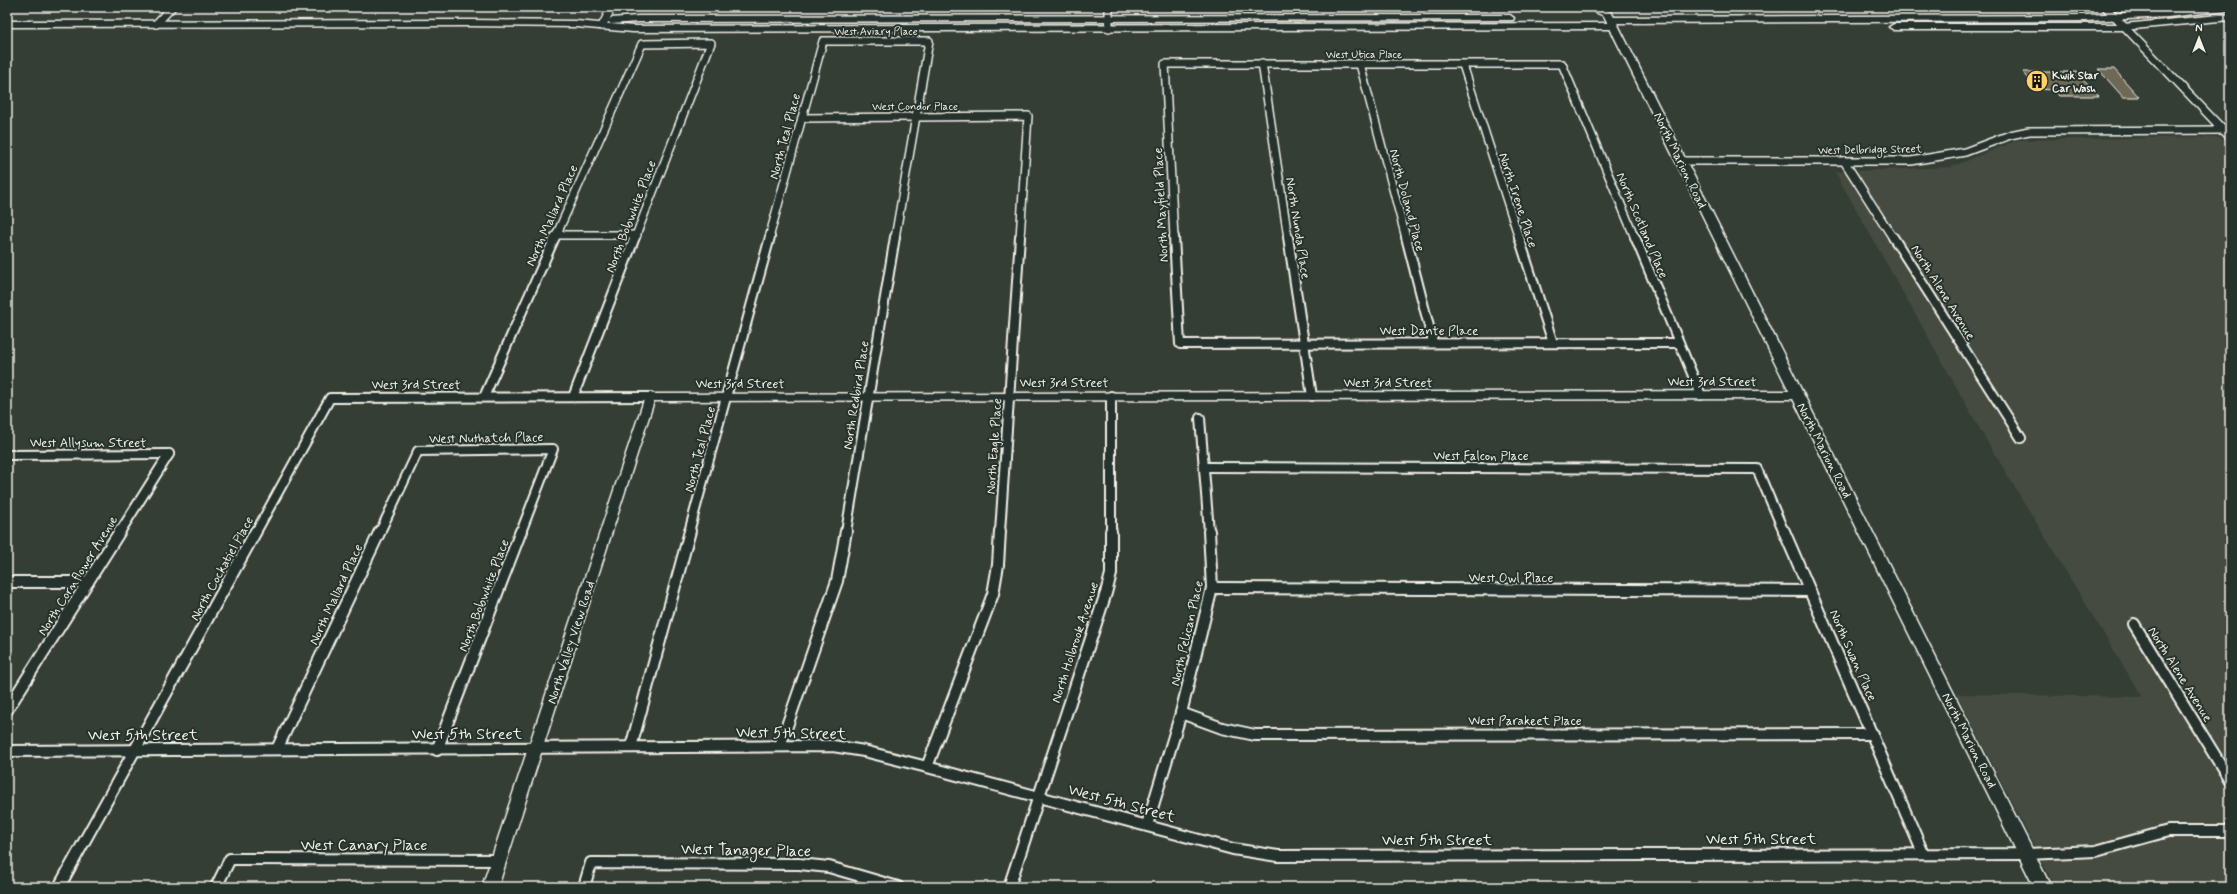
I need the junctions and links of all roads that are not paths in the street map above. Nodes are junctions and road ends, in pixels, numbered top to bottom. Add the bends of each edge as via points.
1 (172, 7) edge
2 (612, 7) edge
3 (1109, 7) edge
4 (1597, 7) edge
5 (2105, 7) edge
6 (2229, 7) edge
7 (1611, 17) edge
8 (2115, 17) junction
9 (2230, 17) edge
10 (1109, 18) junction
11 (7, 24) edge
12 (156, 24) junction
13 (603, 24) junction
14 (2123, 27) junction
15 (1109, 28) junction
16 (823, 41) joint
17 (929, 41) joint
18 (711, 43) joint
19 (1262, 63) junction
20 (1165, 64) joint
21 (1360, 64) junction
22 (1463, 64) junction
23 (1562, 64) joint
24 (917, 116) junction
25 (1028, 116) joint
26 (802, 118) junction
27 (2227, 130) edge
28 (2230, 137) edge
29 (1681, 160) junction
30 (1844, 161) junction
31 (637, 234) junction
32 (557, 235) junction
33 (1433, 342) junction
34 (1554, 343) junction
35 (1678, 343) junction
36 (1180, 344) joint
37 (1304, 344) junction
38 (1701, 395) junction
39 (1797, 395) junction
40 (1010, 396) junction
41 (1111, 396) junction
42 (1312, 396) junction
43 (573, 397) junction
44 (650, 397) junction
45 (726, 397) junction
46 (867, 397) junction
47 (330, 398) joint
48 (484, 398) junction
49 (1200, 418) dead end
50 (2020, 438) dead end
51 (554, 449) joint
52 (418, 451) joint
53 (169, 454) joint
54 (7, 455) edge
55 (1205, 467) junction
56 (1757, 469) joint
57 (7, 582) edge
58 (88, 582) junction
59 (1212, 588) junction
60 (1810, 591) junction
61 (2134, 624) dead end
62 (7, 710) edge
63 (1181, 713) junction
64 (1873, 734) junction
65 (780, 746) junction
66 (631, 747) junction
67 (277, 749) junction
68 (535, 749) junction
69 (134, 750) junction
70 (437, 750) junction
71 (7, 751) edge
72 (927, 767) junction
73 (2230, 780) edge
74 (1038, 795) junction
75 (1147, 825) junction
76 (2230, 831) edge
77 (1923, 853) junction
78 (2026, 854) junction
79 (499, 860) junction
80 (59, 887) edge
81 (216, 887) edge
82 (490, 887) edge
83 (584, 887) edge
84 (898, 887) edge
85 (1009, 887) edge
86 (2043, 887) edge

1 - 12 street
2 - 13 street
3 - 10 street
4 - 7 main road
5 - 8 street
6 - 8 main road
7 - 8 main road
7 - 10 street
7 - 14 main road
7 - 15 street
7 - 29 main road, North Marion Road
8 - 14 street
9 - 14 main road
10 - 13 street via 645,19
10 - 15 street
11 - 12 street
12 - 13 street
13 - 15 street via 633,28
14 - 27 street
16 - 17 street, West Aviary Place
16 - 26 street, North Teal Place
17 - 24 street, North Redbird Place
18 - 31 street, North Bobwhite Place
18 - 32 street, North Mallard Place via 642,44
19 - 20 street, West Utica Place
19 - 21 street, West Utica Place
19 - 37 street, North Nunda Place
20 - 36 street, North Mayfield Place
21 - 22 street, West Utica Place
21 - 33 street, North Doland Place
22 - 23 street, West Utica Place
22 - 34 street, North Irene Place
23 - 35 street, North Scotland Place
24 - 25 street, West Condor Place
24 - 26 street, West Condor Place
24 - 46 street, North Redbird Place
25 - 40 street, North Eagle Place
26 - 45 street, North Teal Place
27 - 28 street
27 - 30 street, West Delbridge Street via 2029,131 2008,134 1981,147 1946,157 1911,161
29 - 30 street, West Delbridge Street
29 - 39 main road, North Marion Road
30 - 50 street, North Alene Avenue
31 - 32 street
31 - 43 street, North Bobwhite Place
32 - 48 street, North Mallard Place
33 - 34 street, West Dante Place
33 - 37 street, West Dante Place
34 - 35 street, West Dante Place
35 - 38 street, North Scotland Place
36 - 37 street, West Dante Place
37 - 42 street, North Nunda Place
38 - 39 street, West 3rd Street
38 - 42 street, West 3rd Street
39 - 78 main road, North Marion Road
40 - 41 street, West 3rd Street
40 - 46 street, West 3rd Street
40 - 72 street, North Eagle Place via 998,565 993,594
41 - 42 street, West 3rd Street
41 - 74 street, North Holbrook Avenue via 1111,574
43 - 44 street, West 3rd Street
43 - 48 street, West 3rd Street
44 - 45 street, West 3rd Street
44 - 68 street, North Valley View Road
45 - 46 street, West 3rd Street
45 - 66 street, North Teal Place
46 - 65 street, North Redbird Place via 837,582
47 - 48 street, West 3rd Street
47 - 69 street, North Cockatiel Place
49 - 55 street, North Pelican Place
51 - 52 street, West Nuthatch Place
51 - 70 street, North Bobwhite Place
52 - 67 street, North Mallard Place
53 - 54 street, West Allysum Street
53 - 58 street, North Cornflower Avenue
55 - 56 street, West Falcon Place
55 - 59 street, North Pelican Place
56 - 60 street, North Swan Place
57 - 58 street
58 - 62 street, North Cornflower Avenue
59 - 60 street, West Owl Place
59 - 63 street, North Pelican Place
60 - 64 street, North Swan Place
61 - 73 street, North Alene Avenue
63 - 64 street, West Parakeet Place via 1222,728 1255,734
63 - 75 street, North Pelican Place
64 - 77 street, North Swan Place
65 - 66 street, West 5th Street
65 - 72 street, West 5th Street via 849,748
66 - 68 street, West 5th Street
67 - 69 street, West 5th Street
67 - 70 street, West 5th Street
68 - 70 street, West 5th Street
68 - 79 street, North Valley View Road
69 - 71 street, West 5th Street
69 - 80 street, North Cockatiel Place
72 - 74 street, West 5th Street
74 - 75 street, West 5th Street
74 - 85 street, North Holbrook Avenue
75 - 77 street, West 5th Street via 1233,849 1278,856
76 - 78 street, West 5th Street via 2168,831 2096,851
77 - 78 street, West 5th Street
78 - 86 main road, North Marion Road
79 - 81 street, West Canary Place via 230,859
79 - 82 street, North Valley View Road
83 - 84 street, West Tanager Place via 591,863 799,864 829,867

